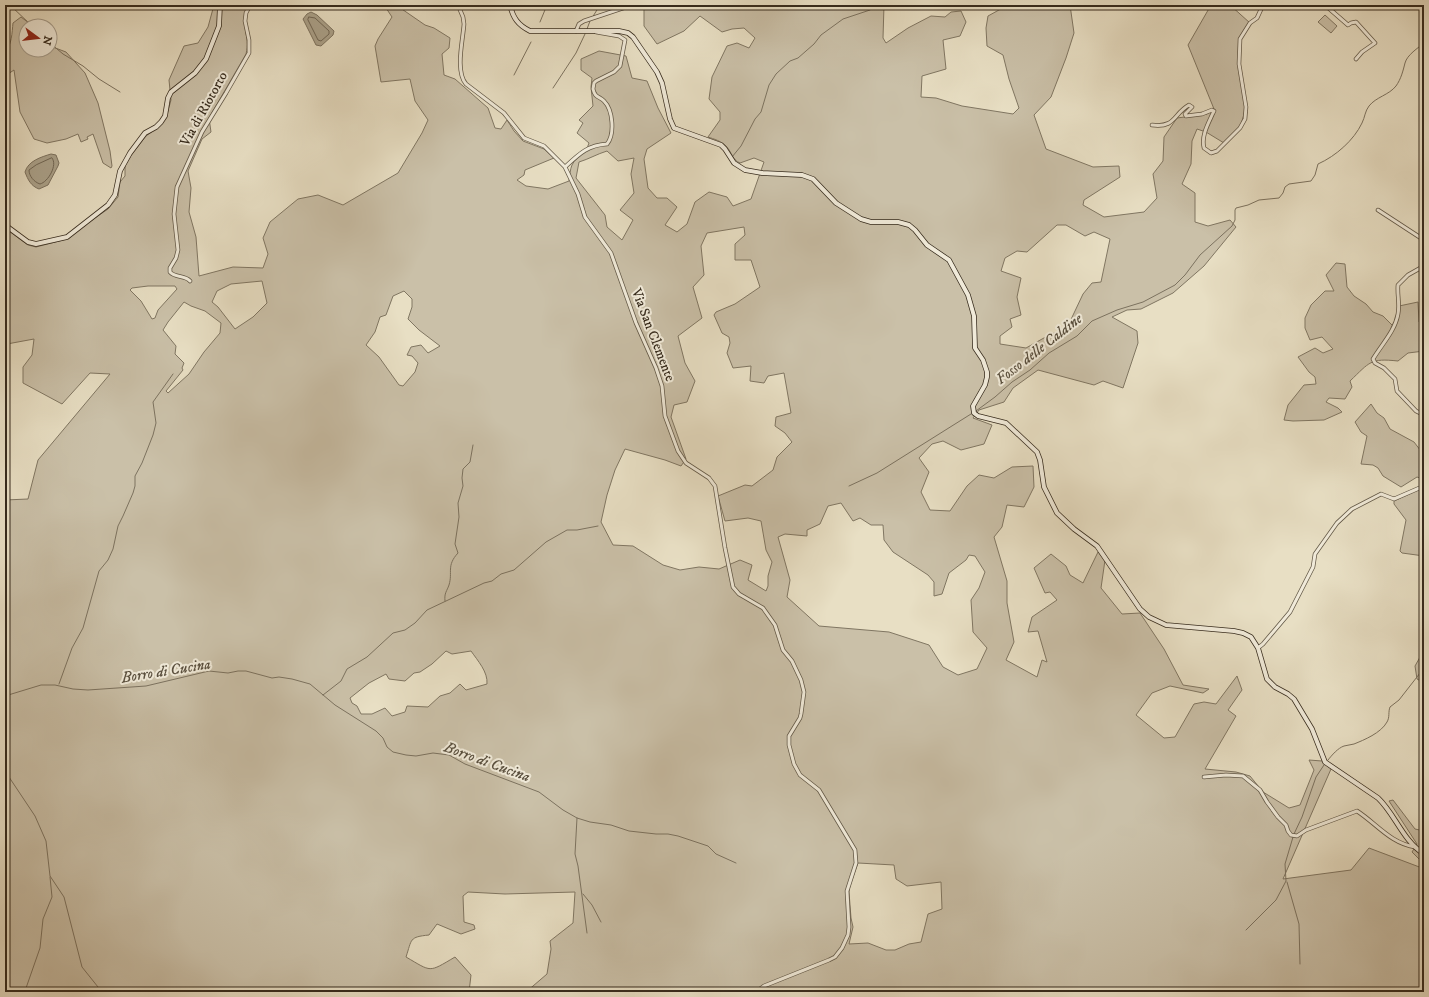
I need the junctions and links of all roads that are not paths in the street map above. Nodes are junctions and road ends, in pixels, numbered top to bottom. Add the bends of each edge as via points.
1 (220, 5) edge
2 (250, 5) edge
3 (458, 5) edge
4 (510, 5) edge
5 (632, 5) edge
6 (1263, 5) edge
7 (1324, 5) edge
8 (576, 31) junction
9 (588, 31) junction
10 (1356, 59) dead end
11 (1152, 125) dead end
12 (565, 167) junction
13 (1378, 210) dead end
14 (5, 225) edge
15 (1424, 240) edge
16 (1424, 266) edge
17 (190, 281) dead end
18 (1424, 415) edge
19 (1424, 486) edge
20 (1258, 648) junction
21 (1204, 777) dead end
22 (1415, 847) junction
23 (1424, 854) edge
24 (756, 992) edge

1 - 14 main road via 219,26 206,59 195,73 171,92 163,118 156,127 142,136 130,152 120,171 115,196 108,206 67,237 36,244 28,242
2 - 17 street, Via di Riotorto via 245,21 249,40 248,53 202,132 176,191 174,214 178,250 170,272
3 - 12 street, Via San Clemente via 464,24 462,80 504,113 524,138 544,146
4 - 8 main road via 516,20 530,31
5 - 8 street via 579,24
6 - 11 street via 1257,18 1250,23 1240,39 1239,64 1246,107 1245,119 1240,128 1217,151 1211,153 1204,148 1203,143 1214,111 1212,110 1186,116 1192,107 1189,105 1169,123
7 - 10 street via 1348,25 1356,22 1375,43
8 - 9 main road
9 - 12 street via 619,36 626,40 620,66 596,81 593,89 607,106 612,130 607,144 586,150
9 - 20 main road via 622,31 633,37 662,83 670,119 676,129 721,145 734,163 745,170 810,177 836,203 855,216 871,222 898,222 909,225 927,245 945,257 968,295 974,316 975,348 987,372 986,381 973,406 974,413 1006,423 1037,452 1044,487 1057,513 1097,546 1145,613 1166,625 1244,633 1253,639
12 - 24 street, Via San Clemente via 578,194 585,217 611,253 636,323 656,368 663,394 665,416 678,451 686,463 709,478 715,486 724,548 733,587 739,594 763,608 776,625 783,650 792,661 801,680 804,692 801,714 789,736 794,764 800,775 819,790 855,850 856,863 846,891 849,927 842,948 835,957 764,986
13 - 15 street
16 - 18 street via 1398,285 1398,314 1388,337 1373,358 1375,363 1395,379 1397,391 1416,411
19 - 20 street via 1394,499 1381,494 1352,508 1337,523 1316,554 1313,567 1290,612
20 - 22 main road via 1267,679 1294,699 1312,729 1325,762 1378,798
21 - 22 street via 1243,776 1260,790 1291,835 1297,836 1306,830 1357,811 1385,834 1405,845
22 - 23 main road

